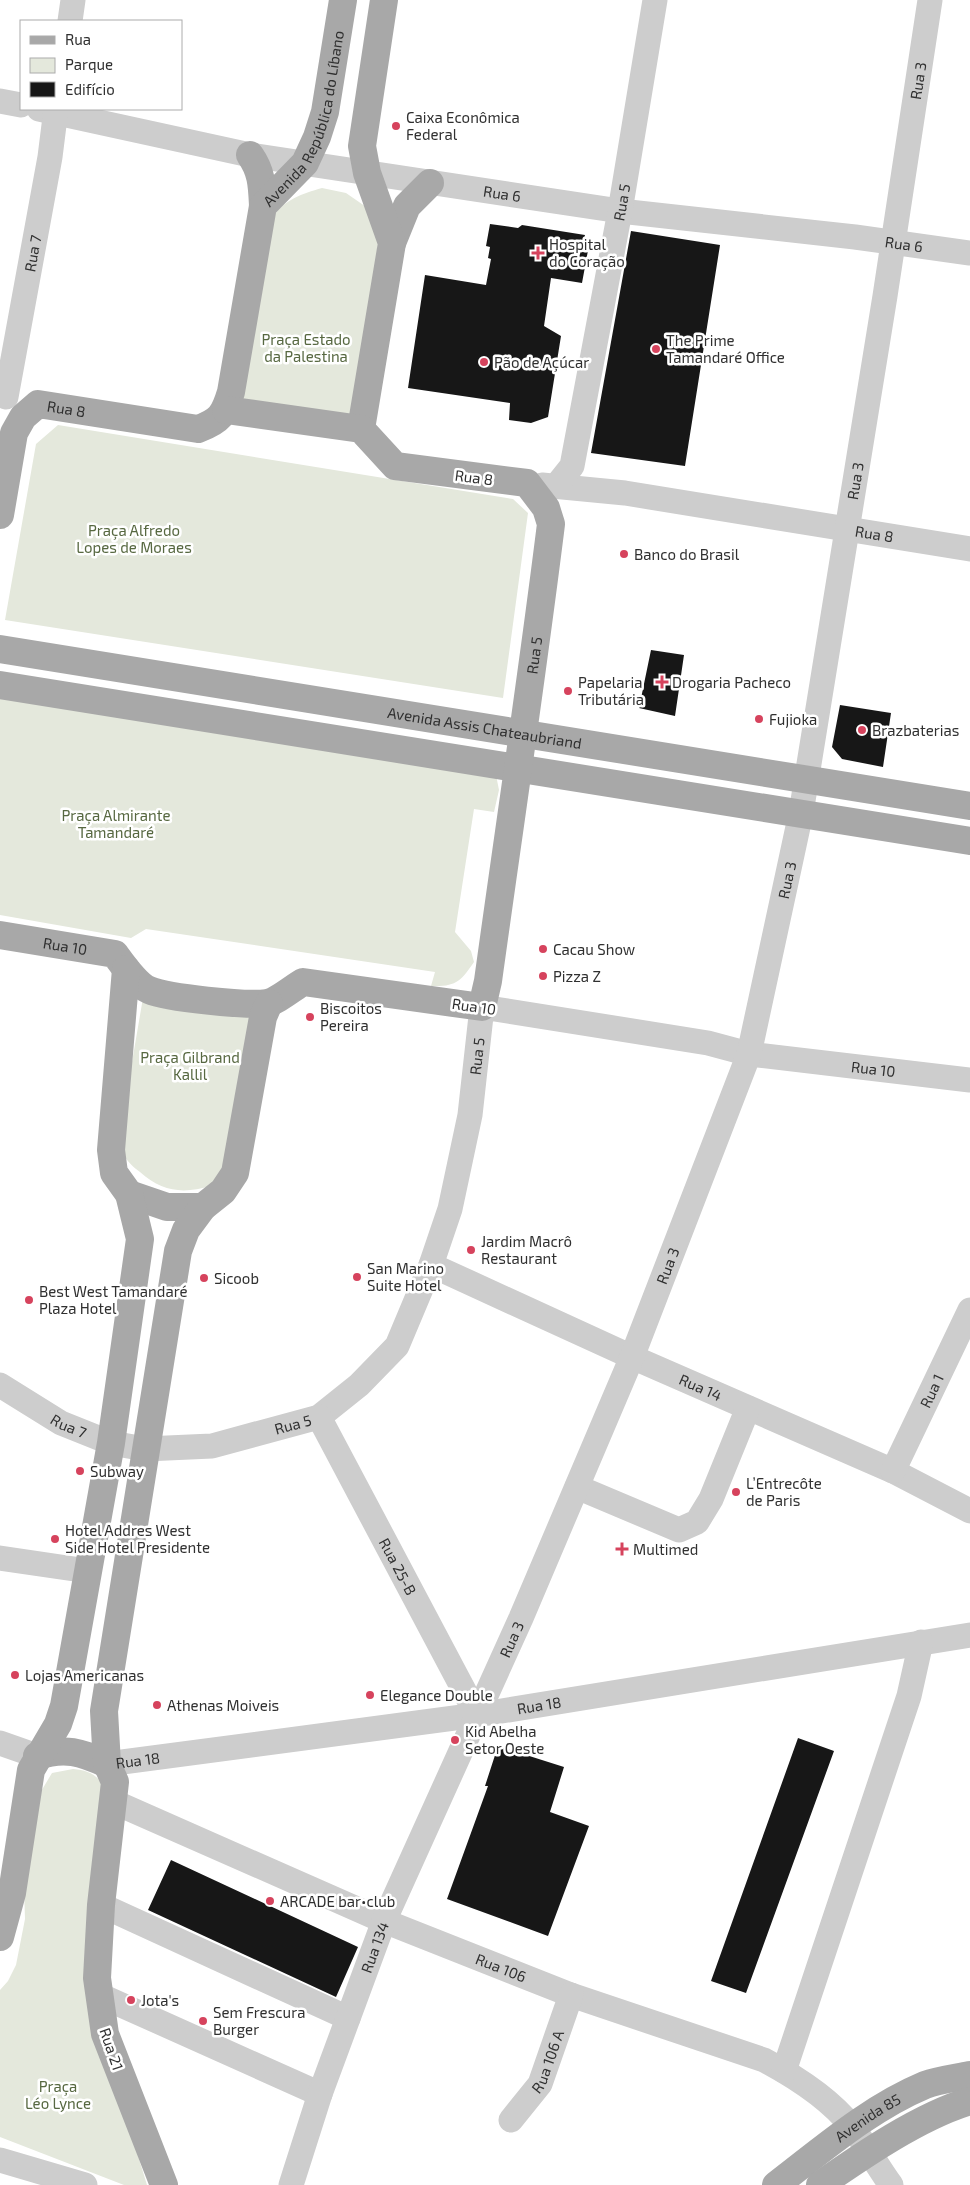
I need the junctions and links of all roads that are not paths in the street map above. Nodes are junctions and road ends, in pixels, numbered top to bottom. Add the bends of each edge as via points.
1 (73, 0) edge
2 (343, 0) edge
3 (384, 0) edge
4 (655, 0) edge
5 (930, 0) edge
6 (70, 20) edge
7 (0, 101) edge
8 (20, 105) edge
9 (50, 110) edge
10 (250, 155) junction
11 (305, 163) junction
12 (366, 172) junction
13 (430, 183) junction
14 (262, 206) junction
15 (620, 211) junction
16 (392, 243) junction
17 (892, 243) junction
18 (970, 253) edge
19 (3, 397) edge
20 (38, 404) junction
21 (226, 410) junction
22 (361, 429) junction
23 (526, 484) junction
24 (556, 486) junction
25 (0, 515) edge
26 (848, 529) junction
27 (970, 549) edge
28 (0, 649) edge
29 (0, 685) edge
30 (523, 733) junction
31 (518, 767) junction
32 (805, 779) junction
33 (970, 806) edge
34 (801, 813) junction
35 (970, 841) edge
36 (0, 935) edge
37 (126, 969) junction
38 (269, 1003) junction
39 (482, 1007) junction
40 (750, 1054) junction
41 (970, 1080) edge
42 (128, 1194) junction
43 (203, 1207) junction
44 (431, 1265) junction
45 (970, 1310) edge
46 (632, 1357) junction
47 (0, 1385) edge
48 (748, 1408) junction
49 (319, 1417) junction
50 (111, 1443) junction
51 (145, 1449) junction
52 (893, 1471) junction
53 (577, 1487) junction
54 (970, 1511) edge
55 (0, 1558) edge
56 (88, 1571) junction
57 (970, 1635) edge
58 (921, 1642) junction
59 (477, 1715) junction
60 (0, 1744) edge
61 (38, 1756) junction
62 (107, 1764) junction
63 (114, 1802) junction
64 (101, 1905) junction
65 (384, 1921) junction
66 (0, 1937) edge
67 (99, 1994) junction
68 (572, 1995) junction
69 (348, 2018) junction
70 (784, 2071) junction
71 (970, 2075) edge
72 (320, 2094) junction
73 (970, 2101) edge
74 (511, 2120) dead end
75 (852, 2127) junction
76 (869, 2153) junction
77 (0, 2160) edge
78 (85, 2185) edge
79 (164, 2185) edge
80 (291, 2185) edge
81 (776, 2185) edge
82 (820, 2185) edge
83 (890, 2185) edge

1 - 6 street
2 - 11 main road, Avenida República do Líbano via 326,112
3 - 12 main road via 362,146
4 - 15 street, Rua 5
5 - 17 street, Rua 3
7 - 8 street
9 - 10 street, Rua 6
9 - 19 street, Rua 7 via 50,157
10 - 11 street, Rua 6
10 - 14 main road via 259,166 262,178
11 - 12 street, Rua 6
11 - 14 main road, Avenida República do Líbano
12 - 13 street, Rua 6
12 - 16 main road
13 - 15 street, Rua 6
13 - 16 main road via 407,206
14 - 21 main road, Avenida República do Líbano
15 - 17 street, Rua 6
15 - 24 street, Rua 5 via 572,466
16 - 22 main road
17 - 18 street, Rua 6
17 - 26 street, Rua 3
19 - 20 street, Rua 8
20 - 21 main road, Rua 8 via 198,429 214,423
20 - 25 main road via 22,417 14,433
21 - 22 main road
22 - 23 main road, Rua 8 via 395,466
23 - 24 street, Rua 8
23 - 30 main road, Rua 5 via 546,508 551,524
24 - 26 street, Rua 8 via 625,493
26 - 27 street, Rua 8
26 - 32 street, Rua 3
28 - 30 main road, Avenida Assis Chateaubriand
29 - 31 main road
30 - 31 main road, Rua 5
30 - 32 main road, Avenida Assis Chateaubriand
31 - 34 main road
31 - 39 main road, Rua 5
32 - 33 main road, Avenida Assis Chateaubriand
32 - 34 street, Rua 3
34 - 35 main road
34 - 40 street, Rua 3
36 - 37 main road, Rua 10 via 116,954
37 - 38 main road, Rua 10 via 147,990 163,994 237,1003
37 - 42 main road via 111,1150 114,1173
38 - 39 main road, Rua 10 via 303,982
38 - 43 main road via 263,1017 235,1173 223,1191
39 - 40 street, Rua 10 via 708,1043
39 - 44 street, Rua 5 via 470,1116 450,1209
40 - 41 street, Rua 10
40 - 46 street, Rua 3
42 - 43 main road via 167,1207
42 - 50 main road via 140,1239
43 - 51 main road via 186,1230 178,1251
44 - 46 street, Rua 14
44 - 49 street, Rua 5 via 396,1346 359,1385
45 - 52 street, Rua 1
46 - 48 street, Rua 14
46 - 53 street, Rua 3
47 - 50 street, Rua 7 via 61,1423
48 - 52 street, Rua 14
48 - 53 street via 711,1499 697,1522 679,1530
49 - 51 street, Rua 5 via 212,1446
49 - 59 street, Rua 25-B
50 - 51 street, Rua 7
50 - 56 main road
51 - 62 main road via 104,1712
52 - 54 street, Rua 14
53 - 59 street, Rua 3
55 - 56 street
56 - 61 main road via 64,1706 58,1724
57 - 58 street, Rua 18
58 - 59 street, Rua 18
58 - 70 street via 909,1696
59 - 62 street, Rua 18
59 - 65 street, Rua 134
60 - 61 street
61 - 62 main road via 54,1750 73,1751
61 - 66 main road via 31,1770 12,1893
62 - 63 main road via 115,1782
63 - 64 main road
63 - 65 street, Rua 106
64 - 67 main road, Rua 21
64 - 69 street
65 - 68 street, Rua 106
65 - 69 street, Rua 134
67 - 72 street
67 - 79 main road, Rua 21 via 105,2034
68 - 70 street, Rua 106 via 764,2060
68 - 74 street, Rua 106 A via 540,2084
69 - 72 street, Rua 134
70 - 75 street, Rua 106 via 836,2109
71 - 75 main road, Avenida 85 via 927,2085
72 - 80 street, Rua 134
73 - 76 main road, Avenida 85 via 908,2128
75 - 76 street, Rua 106
75 - 81 main road, Avenida 85
76 - 82 main road, Avenida 85
76 - 83 street, Rua 106
77 - 78 street

